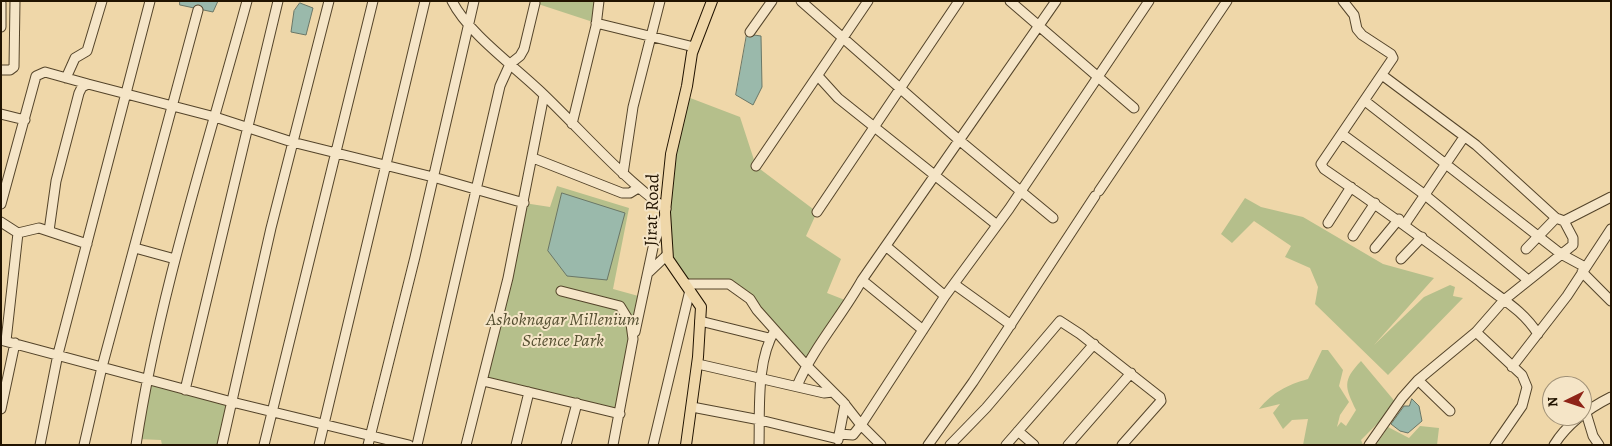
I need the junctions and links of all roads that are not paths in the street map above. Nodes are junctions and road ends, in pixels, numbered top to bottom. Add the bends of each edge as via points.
1 (15, 1) edge
2 (102, 1) edge
3 (150, 1) edge
4 (247, 1) edge
5 (278, 1) edge
6 (329, 1) edge
7 (373, 1) edge
8 (424, 1) edge
9 (452, 1) edge
10 (474, 1) edge
11 (599, 1) edge
12 (660, 1) edge
13 (712, 1) edge
14 (772, 1) edge
15 (802, 1) edge
16 (868, 1) edge
17 (959, 1) edge
18 (1010, 1) edge
19 (1056, 1) edge
20 (1149, 1) edge
21 (1228, 1) edge
22 (1342, 1) edge
23 (1, 3) edge
24 (535, 3) dead end
25 (198, 10) dead end
26 (596, 23) junction
27 (469, 24) junction
28 (1040, 25) junction
29 (1, 27) edge
30 (750, 32) dead end
31 (651, 37) junction
32 (845, 37) junction
33 (694, 47) junction
34 (510, 64) junction
35 (1, 70) edge
36 (1382, 75) junction
37 (818, 76) junction
38 (1099, 77) junction
39 (66, 78) junction
40 (88, 84) junction
41 (901, 87) junction
42 (126, 92) junction
43 (544, 95) junction
44 (1365, 101) junction
45 (173, 106) junction
46 (1134, 108) dead end
47 (1, 114) edge
48 (215, 117) junction
49 (25, 120) junction
50 (572, 124) junction
51 (874, 127) junction
52 (248, 130) junction
53 (1342, 134) junction
54 (1464, 137) junction
55 (959, 140) junction
56 (292, 142) junction
57 (336, 154) junction
58 (533, 158) junction
59 (386, 164) junction
60 (1445, 165) junction
61 (756, 166) dead end
62 (623, 174) junction
63 (936, 175) junction
64 (433, 177) junction
65 (1351, 187) junction
66 (638, 188) junction
67 (477, 191) junction
68 (1020, 192) junction
69 (1425, 195) junction
70 (1611, 197) edge
71 (524, 203) junction
72 (1375, 203) junction
73 (1, 204) edge
74 (666, 212) junction
75 (817, 212) dead end
76 (1053, 218) dead end
77 (1560, 220) junction
78 (1, 222) edge
79 (1402, 222) junction
80 (1328, 223) dead end
81 (997, 225) junction
82 (1611, 229) edge
83 (49, 231) junction
84 (18, 233) junction
85 (1539, 235) junction
86 (1353, 236) dead end
87 (1422, 237) junction
88 (86, 244) junction
89 (887, 247) junction
90 (135, 248) junction
91 (1376, 248) dead end
92 (1526, 249) dead end
93 (1561, 254) junction
94 (667, 255) junction
95 (175, 259) junction
96 (1401, 259) dead end
97 (1583, 269) junction
98 (647, 274) junction
99 (862, 280) junction
100 (1528, 280) junction
101 (954, 284) junction
102 (688, 287) junction
103 (561, 290) dead end
104 (945, 296) junction
105 (1504, 300) junction
106 (1611, 301) edge
107 (700, 322) junction
108 (1010, 325) junction
109 (774, 330) junction
110 (923, 330) junction
111 (1476, 332) junction
112 (1538, 334) junction
113 (770, 338) junction
114 (633, 339) junction
115 (4, 341) edge
116 (15, 344) junction
117 (1094, 344) junction
118 (58, 354) junction
119 (698, 364) junction
120 (806, 365) junction
121 (102, 367) junction
122 (1512, 367) junction
123 (1131, 373) junction
124 (762, 378) junction
125 (146, 379) junction
126 (483, 380) junction
127 (1418, 380) junction
128 (797, 386) junction
129 (185, 390) junction
130 (528, 392) junction
131 (833, 392) junction
132 (1611, 397) edge
133 (232, 402) junction
134 (576, 403) junction
135 (845, 404) junction
136 (692, 407) junction
137 (1, 409) edge
138 (1592, 409) edge
139 (272, 411) junction
140 (1450, 411) dead end
141 (620, 414) junction
142 (760, 420) junction
143 (325, 424) junction
144 (861, 425) junction
145 (1571, 426) edge
146 (1590, 426) edge
147 (1018, 432) junction
148 (371, 435) junction
149 (839, 439) edge
150 (877, 443) edge
151 (40, 445) edge
152 (84, 445) edge
153 (136, 445) edge
154 (222, 445) edge
155 (264, 445) edge
156 (319, 445) edge
157 (368, 445) edge
158 (409, 445) edge
159 (416, 445) edge
160 (466, 445) edge
161 (516, 445) edge
162 (566, 445) edge
163 (613, 445) edge
164 (653, 445) edge
165 (686, 445) edge
166 (759, 445) edge
167 (928, 445) edge
168 (950, 445) edge
169 (1006, 445) edge
170 (1034, 445) edge
171 (1068, 445) edge
172 (1122, 445) edge
173 (1369, 445) edge
174 (1495, 445) edge
175 (1554, 445) edge
176 (1599, 445) edge

1 - 35 street via 14,67
2 - 39 street via 87,51 75,58
3 - 42 street
4 - 48 street
5 - 52 street
6 - 56 street
7 - 57 street
8 - 59 street
9 - 27 street
10 - 27 street
11 - 26 street
12 - 31 street
13 - 33 main road, Jirat Road
14 - 30 street
15 - 32 street
16 - 32 street
17 - 41 street
18 - 28 street
19 - 28 street
20 - 38 street
21 - 108 street
22 - 36 street via 1354,15 1359,32 1391,54 1391,63
23 - 29 street
24 - 34 street via 524,50
25 - 45 street
26 - 31 street
26 - 50 street
27 - 34 street
27 - 64 street
28 - 38 street
28 - 55 street
31 - 33 street
31 - 62 street via 633,107
32 - 37 street
32 - 41 street
33 - 74 main road, Jirat Road via 672,154
34 - 43 street
34 - 67 street via 500,86
36 - 44 street
36 - 54 street
37 - 51 street via 838,98
37 - 61 street
38 - 46 street
38 - 68 street
39 - 40 street
39 - 49 street via 39,73
40 - 42 street
40 - 83 street via 79,93 56,181
41 - 51 street
41 - 55 street
42 - 45 street
42 - 88 street
43 - 50 street
43 - 58 street
44 - 53 street
44 - 60 street
45 - 48 street
45 - 90 street
47 - 49 street
48 - 52 street
48 - 95 street
49 - 73 street
50 - 62 street
51 - 63 street
51 - 75 street
52 - 56 street
52 - 129 street
53 - 65 street via 1321,164
53 - 69 street
54 - 60 street
54 - 77 street
55 - 63 street
55 - 68 street
56 - 57 street
56 - 133 street
57 - 59 street
57 - 139 street
58 - 66 street via 622,193
58 - 71 street
59 - 64 street
59 - 143 street
60 - 69 street
60 - 85 street
62 - 66 street
63 - 81 street
63 - 89 street
64 - 67 street
64 - 148 street
65 - 72 street
65 - 80 street
66 - 74 street
67 - 71 street
67 - 159 street
68 - 76 street
68 - 81 street
69 - 79 street
69 - 100 street
70 - 77 street
71 - 126 street
72 - 79 street
72 - 86 street
74 - 94 main road, Jirat Road
74 - 98 street
77 - 85 street
77 - 93 street via 1574,242
78 - 84 street
79 - 87 street
79 - 91 street
81 - 101 street
82 - 97 street
83 - 84 street via 35,228
83 - 88 street
84 - 115 street
85 - 92 street
85 - 93 street
87 - 96 street
87 - 105 street
88 - 118 street
89 - 99 street
89 - 104 street
90 - 95 street
90 - 121 street
93 - 97 street
93 - 100 street
94 - 98 street
94 - 102 main road, Jirat Road
95 - 125 street
97 - 106 street
97 - 112 street
98 - 114 street
99 - 110 street
99 - 120 street
100 - 105 street
101 - 104 street
101 - 108 street
102 - 107 main road, Jirat Road via 701,307
102 - 109 street via 729,284 750,298
102 - 164 street
103 - 114 street via 620,306 631,324
104 - 110 street
105 - 111 street
105 - 112 street via 1520,310
107 - 113 street
107 - 119 main road, Jirat Road
108 - 167 street
109 - 113 street
109 - 120 street
110 - 144 street
111 - 122 street
111 - 127 street
112 - 122 street
113 - 124 street
114 - 141 street
115 - 116 street
116 - 118 street
116 - 137 street
117 - 123 street
117 - 147 street
117 - 168 street via 1064,322 1056,323 986,408
118 - 121 street
118 - 151 street
119 - 124 street
119 - 136 main road, Jirat Road
120 - 128 street
120 - 131 street
121 - 125 street
121 - 152 street
122 - 174 street via 1526,382 1526,397
123 - 171 street
123 - 172 street via 1158,394 1161,401
124 - 128 street
124 - 142 street
125 - 129 street
125 - 153 street
126 - 130 street
126 - 160 street
127 - 140 street
127 - 173 street
128 - 131 street
129 - 133 street
130 - 134 street
130 - 161 street
131 - 135 street
132 - 138 street
133 - 139 street
133 - 154 street
134 - 141 street
134 - 162 street
135 - 144 street
135 - 149 street
136 - 142 street
136 - 165 main road, Jirat Road
139 - 143 street
139 - 155 street
141 - 163 street
142 - 149 street
142 - 166 street
143 - 148 street
143 - 156 street
144 - 149 street via 852,435
144 - 150 street
145 - 175 street
146 - 176 street
147 - 169 street
147 - 170 street
148 - 157 street
148 - 158 street

